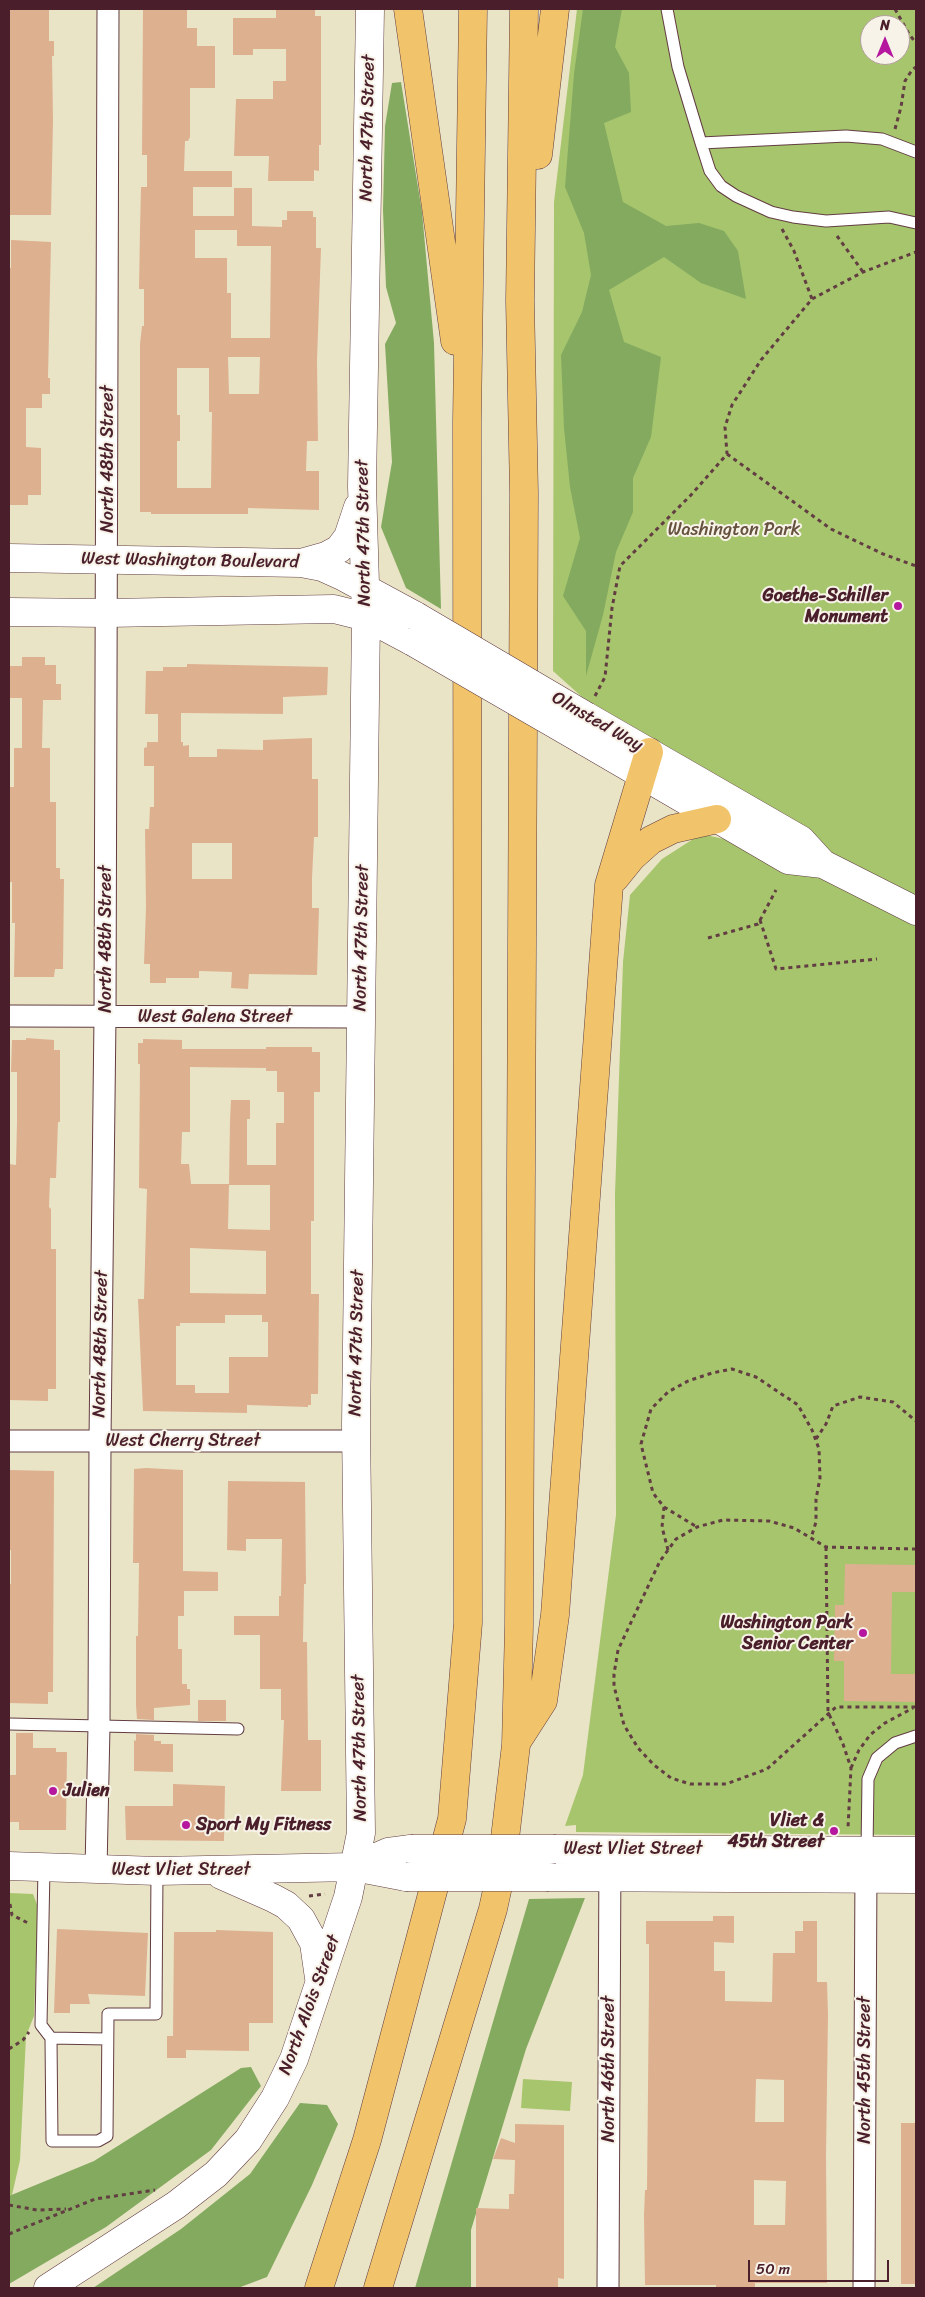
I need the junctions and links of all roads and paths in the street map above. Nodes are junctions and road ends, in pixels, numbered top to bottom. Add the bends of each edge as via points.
1 (108, 9) edge
2 (370, 9) edge
3 (408, 9) edge
4 (473, 9) edge
5 (524, 9) edge
6 (555, 9) edge
7 (666, 9) edge
8 (895, 9) edge
9 (916, 43) edge
10 (916, 67) edge
11 (892, 142) junction
12 (700, 143) junction
13 (916, 152) edge
14 (771, 212) junction
15 (826, 221) junction
16 (916, 223) edge
17 (916, 252) edge
18 (863, 272) junction
19 (812, 299) junction
20 (520, 301) junction
21 (468, 421) junction
22 (727, 454) junction
23 (362, 486) junction
24 (9, 558) edge
25 (108, 558) junction
26 (301, 563) junction
27 (916, 566) edge
28 (366, 587) junction
29 (9, 612) edge
30 (107, 613) junction
31 (366, 617) junction
32 (415, 629) junction
33 (587, 719) junction
34 (646, 764) junction
35 (717, 820) junction
36 (824, 864) junction
37 (609, 886) junction
38 (776, 890) dead end
39 (916, 911) edge
40 (760, 920) junction
41 (708, 938) dead end
42 (877, 959) dead end
43 (9, 1016) edge
44 (105, 1016) junction
45 (361, 1017) junction
46 (916, 1421) edge
47 (816, 1439) junction
48 (100, 1440) junction
49 (9, 1441) edge
50 (356, 1441) junction
51 (664, 1508) junction
52 (697, 1527) junction
53 (811, 1538) junction
54 (826, 1547) junction
55 (916, 1549) edge
56 (668, 1551) junction
57 (915, 1707) edge
58 (828, 1712) junction
59 (9, 1724) edge
60 (99, 1726) junction
61 (238, 1729) dead end
62 (916, 1736) edge
63 (516, 1745) junction
64 (850, 1768) junction
65 (848, 1831) dead end
66 (610, 1849) junction
67 (867, 1851) junction
68 (916, 1851) edge
69 (9, 1866) edge
70 (354, 1866) junction
71 (44, 1868) junction
72 (96, 1870) junction
73 (157, 1871) junction
74 (211, 1871) junction
75 (610, 1877) junction
76 (866, 1878) junction
77 (916, 1879) edge
78 (10, 1904) edge
79 (43, 1924) junction
80 (319, 1985) junction
81 (51, 2038) junction
82 (107, 2039) junction
83 (368, 2140) junction
84 (162, 2190) dead end
85 (9, 2205) edge
86 (69, 2209) junction
87 (9, 2234) edge
88 (54, 2286) edge
89 (302, 2288) edge
90 (319, 2288) edge
91 (378, 2288) edge
92 (608, 2288) edge
93 (864, 2288) edge

1 - 25 street, North 48th Street
2 - 23 street, North 47th Street
3 - 21 highway
4 - 21 highway
5 - 20 highway
6 - 20 highway
7 - 12 lane via 678,67
8 - 9 path
10 - 11 path via 905,81
11 - 12 lane via 846,136
11 - 13 lane
12 - 14 lane via 710,171 721,186
14 - 15 lane
14 - 19 path via 794,251
15 - 16 lane via 889,217
15 - 18 path
17 - 18 path
18 - 19 path
19 - 22 path via 761,360 732,405 725,427
20 - 63 highway via 524,513
21 - 83 highway via 468,1623 452,1819
22 - 27 path via 831,529
22 - 33 path via 691,496 620,566 605,678
23 - 26 street via 354,523 342,546 326,556
23 - 28 street, North 47th Street
24 - 25 street, West Washington Boulevard
25 - 26 street, West Washington Boulevard
25 - 30 street, North 48th Street
26 - 28 street, West Washington Boulevard via 322,567
28 - 31 street, North 47th Street
28 - 32 street, Olmsted Way
29 - 30 street
30 - 31 street via 334,609
30 - 44 street, North 48th Street
31 - 32 street, Olmsted Way
31 - 45 street, North 47th Street
32 - 33 street, Olmsted Way, bridge
33 - 34 street, Olmsted Way
34 - 35 street, Olmsted Way
34 - 36 street, Olmsted Way via 800,840
34 - 37 highway
35 - 36 street, Olmsted Way via 788,860
35 - 37 highway via 673,829 652,840 632,857
36 - 39 street, Olmsted Way
37 - 63 highway via 555,1615 543,1701
38 - 40 path
40 - 41 path via 758,924
40 - 42 path via 776,969
43 - 44 street, West Galena Street
44 - 45 street, West Galena Street
44 - 48 street, North 48th Street
45 - 50 street, North 47th Street
46 - 47 path via 892,1402 860,1397 833,1406
47 - 51 path via 798,1405 756,1377 732,1369 688,1381 668,1392 651,1409 641,1444 653,1493
47 - 53 path via 820,1478 816,1522
48 - 49 street, West Cherry Street
48 - 50 street, West Cherry Street
48 - 60 street, North 48th Street
50 - 70 street, North 47th Street via 361,1833
51 - 52 path
51 - 56 path via 662,1527
52 - 53 path via 722,1520 769,1521 794,1528
52 - 56 path via 676,1539
53 - 54 path
54 - 55 path
54 - 58 path
56 - 58 path via 627,1629 618,1650 614,1674 624,1724 638,1748 654,1765 671,1778 690,1784 726,1784 767,1769
57 - 58 path via 836,1707
57 - 64 path via 885,1723 870,1736
58 - 64 path
59 - 60 lane
60 - 61 lane
60 - 72 street, North 48th Street
62 - 67 lane via 895,1743 877,1758 868,1779
63 - 91 highway via 493,1909
64 - 65 path
66 - 67 street, West Vliet Street
66 - 70 street, West Vliet Street, bridge via 411,1849 388,1852
66 - 75 street, North 46th Street
67 - 68 street, West Vliet Street
67 - 76 street, North 45th Street
69 - 71 street, West Vliet Street
70 - 74 street, West Vliet Street
70 - 75 street, West Vliet Street, bridge via 406,1877
70 - 80 street, North Alois Street via 348,1897
71 - 72 street, West Vliet Street
71 - 79 lane
72 - 73 street, West Vliet Street
73 - 74 street, West Vliet Street
73 - 82 lane via 156,2014 108,2014
74 - 80 street via 273,1898 301,1919 314,1944
75 - 76 street, West Vliet Street
75 - 92 street, North 46th Street
76 - 77 street, West Vliet Street
76 - 93 street, North 45th Street
78 - 79 path via 12,1915 34,1928
79 - 81 lane via 41,2025
80 - 88 street, North Alois Street via 294,2059 275,2098 248,2140 216,2174 176,2205
81 - 82 lane
81 - 82 lane via 52,2141 98,2141 107,2136
83 - 89 highway
83 - 90 highway
84 - 86 path via 95,2199
85 - 86 path via 37,2210
86 - 87 path

